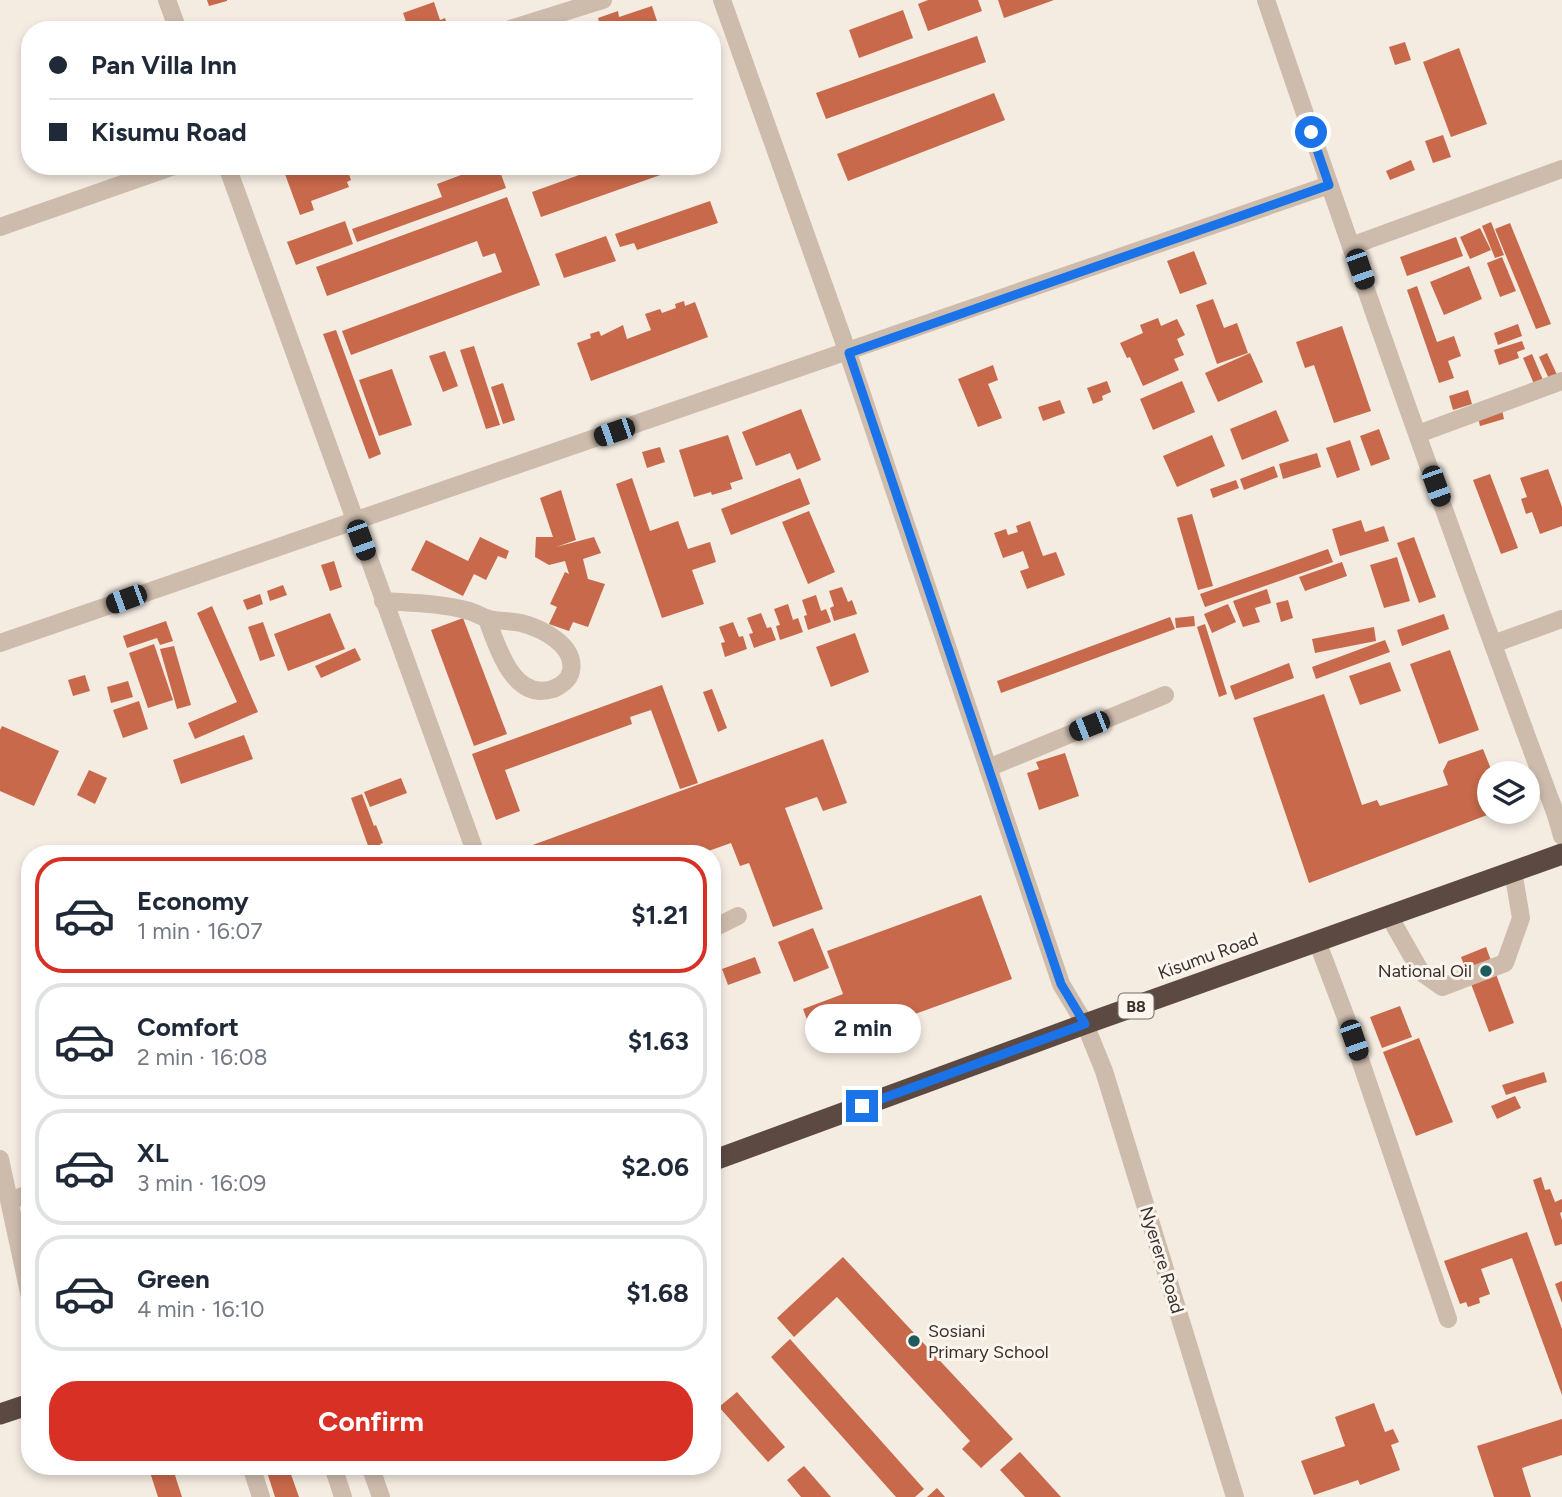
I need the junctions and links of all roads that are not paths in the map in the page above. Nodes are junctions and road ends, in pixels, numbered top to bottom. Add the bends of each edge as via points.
1 (167, 0) edge
2 (603, 0) edge
3 (722, 0) edge
4 (1266, 0) edge
5 (175, 21) edge
6 (536, 21) edge
7 (1562, 170) edge
8 (148, 175) edge
9 (230, 175) edge
10 (1329, 185) junction
11 (0, 227) edge
12 (1351, 246) junction
13 (849, 353) junction
14 (1562, 381) edge
15 (1418, 434) junction
16 (354, 519) junction
17 (383, 601) junction
18 (487, 619) junction
19 (1562, 619) edge
20 (0, 643) edge
21 (1493, 644) junction
22 (1166, 695) dead end
23 (988, 768) junction
24 (1562, 836) edge
25 (473, 845) edge
26 (1562, 854) edge
27 (1513, 871) junction
28 (738, 916) dead end
29 (1389, 916) junction
30 (721, 924) edge
31 (1317, 941) junction
32 (1085, 1024) junction
33 (721, 1158) edge
34 (0, 1159) edge
35 (21, 1197) edge
36 (10, 1202) junction
37 (21, 1254) edge
38 (1448, 1319) dead end
39 (21, 1407) edge
40 (0, 1414) edge
41 (254, 1475) edge
42 (336, 1475) edge
43 (373, 1475) edge
44 (261, 1497) edge
45 (342, 1497) edge
46 (380, 1497) edge
47 (1235, 1497) edge

1 - 5 street
2 - 6 street
3 - 13 street, Nyerere Road
4 - 10 street
7 - 12 street
8 - 11 street
9 - 16 street
10 - 12 street
10 - 13 street
12 - 15 street
13 - 16 street
13 - 23 street, Nyerere Road
14 - 15 street
15 - 21 street
16 - 17 street
16 - 20 street
17 - 18 street via 458,609
17 - 25 street
18 - 18 street via 519,682 545,691 568,679 570,656 548,633 521,623
19 - 21 street
21 - 24 street
22 - 23 street
23 - 32 street, Nyerere Road via 1061,984
26 - 27 highway, Kisumu Road / B8
27 - 29 highway, Kisumu Road / B8
27 - 29 street via 1521,918 1505,963 1442,987 1421,972
28 - 30 street
29 - 31 highway, Kisumu Road / B8
31 - 32 highway, Kisumu Road / B8
31 - 38 street
32 - 33 highway, Kisumu Road / B8
32 - 47 street, Nyerere Road via 1104,1071
34 - 36 street
35 - 36 street
36 - 37 street
39 - 40 highway
41 - 44 street
42 - 45 street
43 - 46 street

